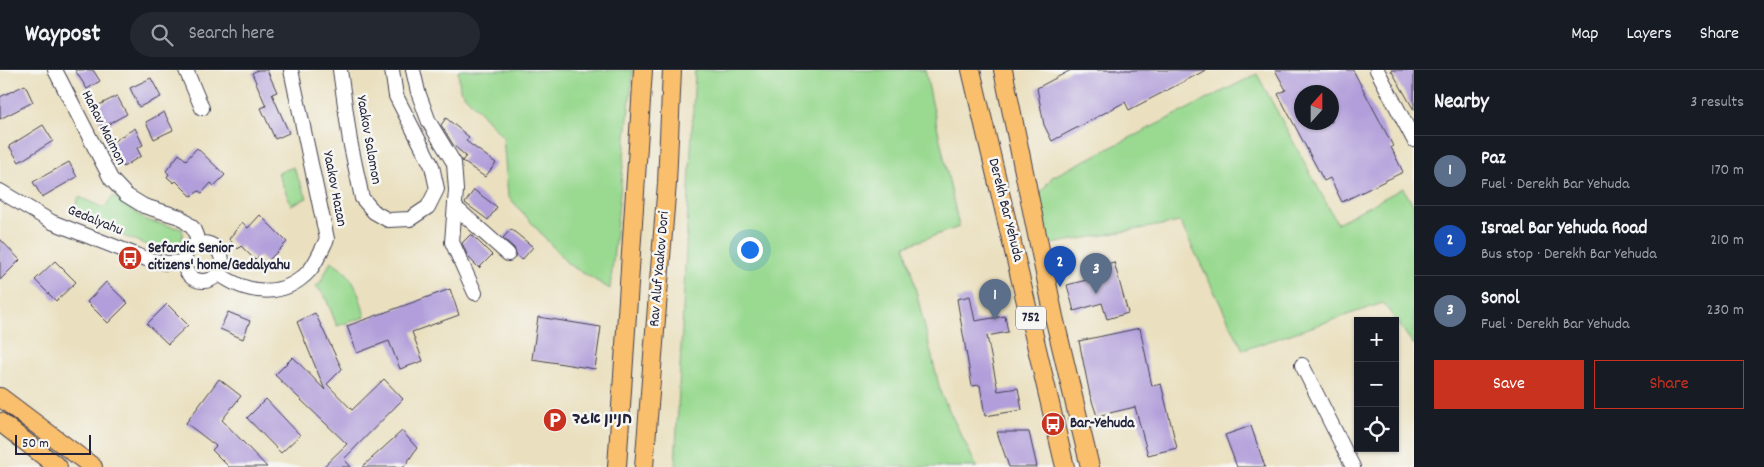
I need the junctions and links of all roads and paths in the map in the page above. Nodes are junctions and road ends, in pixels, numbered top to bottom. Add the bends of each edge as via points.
1 (55, 70) edge
2 (186, 70) edge
3 (291, 70) edge
4 (340, 70) edge
5 (392, 70) edge
6 (414, 70) edge
7 (643, 70) edge
8 (672, 70) edge
9 (971, 70) edge
10 (1003, 70) edge
11 (1377, 70) edge
12 (202, 108) dead end
13 (1414, 140) edge
14 (0, 191) edge
15 (455, 207) junction
16 (199, 243) junction
17 (508, 254) dead end
18 (183, 262) junction
19 (218, 273) junction
20 (475, 293) dead end
21 (1302, 365) dead end
22 (0, 397) edge
23 (0, 422) edge
24 (58, 467) edge
25 (93, 467) edge
26 (617, 467) edge
27 (644, 467) edge
28 (1065, 467) edge
29 (1090, 467) edge
30 (1352, 467) edge

1 - 16 street, HaRav Maimon via 111,179 126,195 144,206 180,217 193,228
2 - 12 street
3 - 19 street, Yaakov Hazan via 327,239 309,271 283,287 250,291
4 - 5 street, Yaakov Salomon via 362,198 374,212 388,220 410,219 428,207 437,189 432,166 396,96
6 - 15 street via 428,122 454,163
7 - 26 main road, Rav Aluf Yaakov Dori
8 - 27 main road, Rav Aluf Yaakov Dori via 667,184
9 - 28 main road, Derekh Bar Yehuda / 752
10 - 29 main road, Derekh Bar Yehuda / 752 via 1054,317
11 - 13 street
14 - 18 street, Gedalyahu via 52,222 149,260
15 - 17 street
15 - 20 street via 452,242
16 - 18 street via 188,250
16 - 19 street via 211,244 220,253 222,265
18 - 19 street via 187,274 198,281 211,280
21 - 30 street
22 - 25 main road
23 - 24 main road

